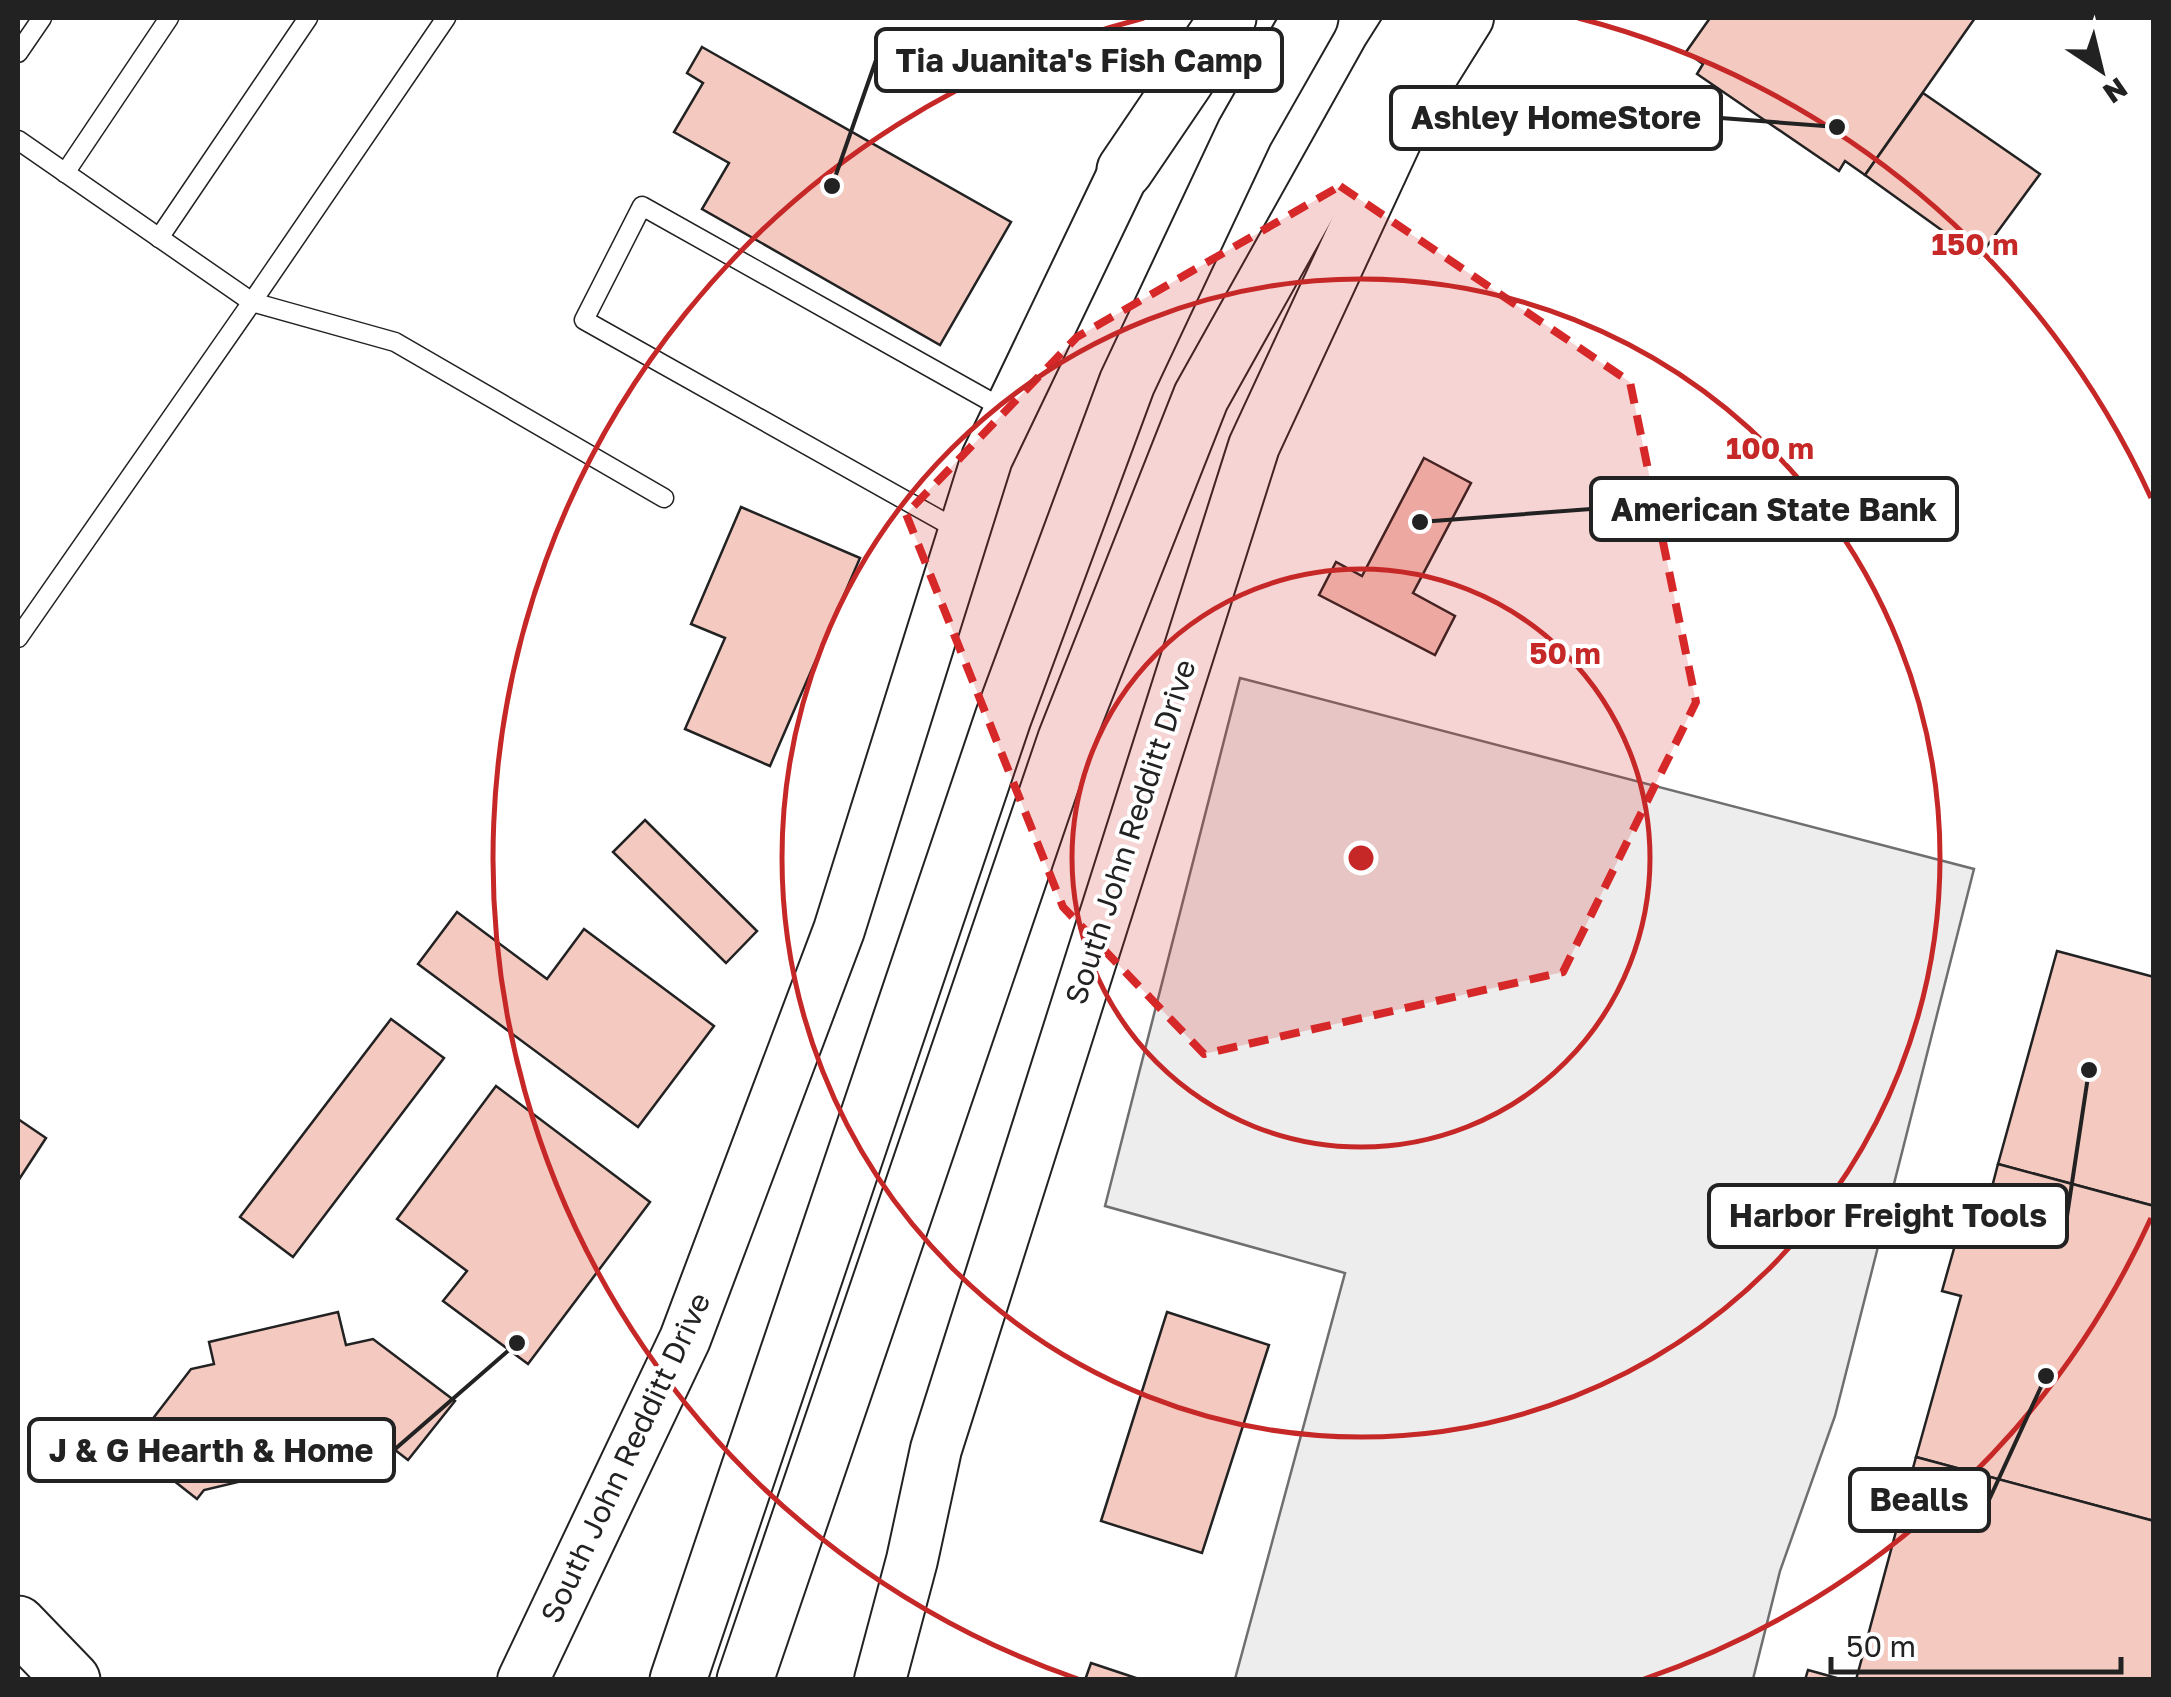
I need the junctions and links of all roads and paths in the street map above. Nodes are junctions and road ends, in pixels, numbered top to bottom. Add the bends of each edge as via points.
1 (42, 18) edge
2 (169, 18) edge
3 (308, 18) edge
4 (446, 18) edge
5 (1228, 18) edge
6 (1310, 18) edge
7 (1416, 18) edge
8 (1468, 18) edge
9 (18, 54) edge
10 (18, 140) edge
11 (1125, 170) joint
12 (66, 173) junction
13 (160, 238) junction
14 (252, 302) junction
15 (1009, 412) junction
16 (664, 498) dead end
17 (964, 533) junction
18 (18, 638) edge
19 (18, 1624) edge
20 (72, 1680) edge
21 (523, 1680) edge
22 (678, 1680) edge
23 (746, 1680) edge
24 (880, 1680) edge

1 - 9 lane
2 - 12 lane
3 - 13 lane
4 - 14 lane
5 - 11 highway
6 - 22 highway via 1245,132 1127,383 1003,718
7 - 23 highway via 1201,397 1066,739
8 - 24 main road, South John Redditt Drive via 1408,114 1254,446 936,1449
10 - 12 lane
11 - 15 main road, South John Redditt Drive
12 - 13 lane
13 - 14 lane
14 - 16 lane via 394,342
14 - 18 lane
15 - 17 main road, South John Redditt Drive
15 - 17 lane via 642,206 584,320
17 - 21 main road, South John Redditt Drive via 839,930 686,1339
19 - 20 highway

